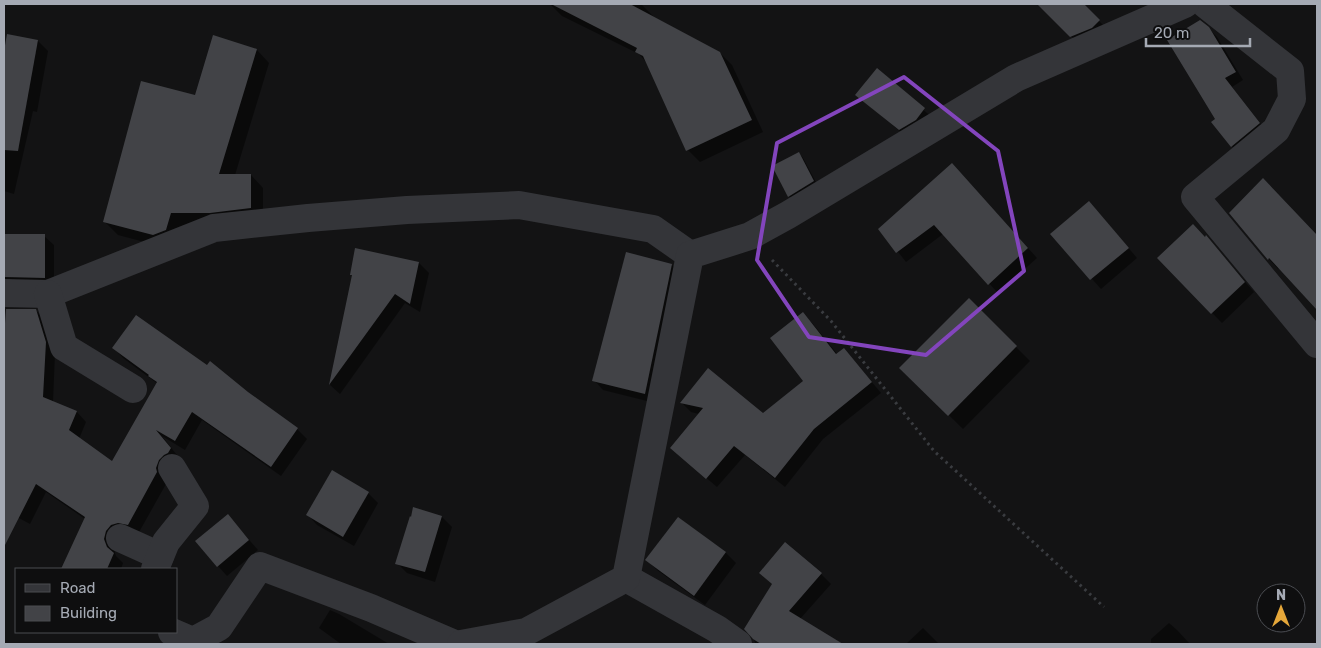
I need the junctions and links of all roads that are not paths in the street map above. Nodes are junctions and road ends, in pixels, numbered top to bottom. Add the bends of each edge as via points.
1 (1185, 4) edge
2 (1206, 4) edge
3 (690, 255) junction
4 (4, 293) edge
5 (48, 294) junction
6 (1317, 344) edge
7 (133, 389) dead end
8 (172, 468) dead end
9 (120, 538) dead end
10 (158, 562) edge
11 (626, 578) junction
12 (174, 633) edge
13 (530, 638) edge
14 (455, 644) edge
15 (461, 644) edge
16 (738, 644) edge

1 - 3 street via 1016,78 750,236
2 - 6 street via 1290,71 1292,99 1276,130 1195,197
3 - 5 street via 653,229 519,206 407,210 214,228
3 - 11 street
4 - 5 street
5 - 7 street via 64,347
8 - 10 street via 195,506 166,542
9 - 10 street
11 - 13 street
11 - 16 street
12 - 14 street via 193,641 219,627 260,566
13 - 15 street

